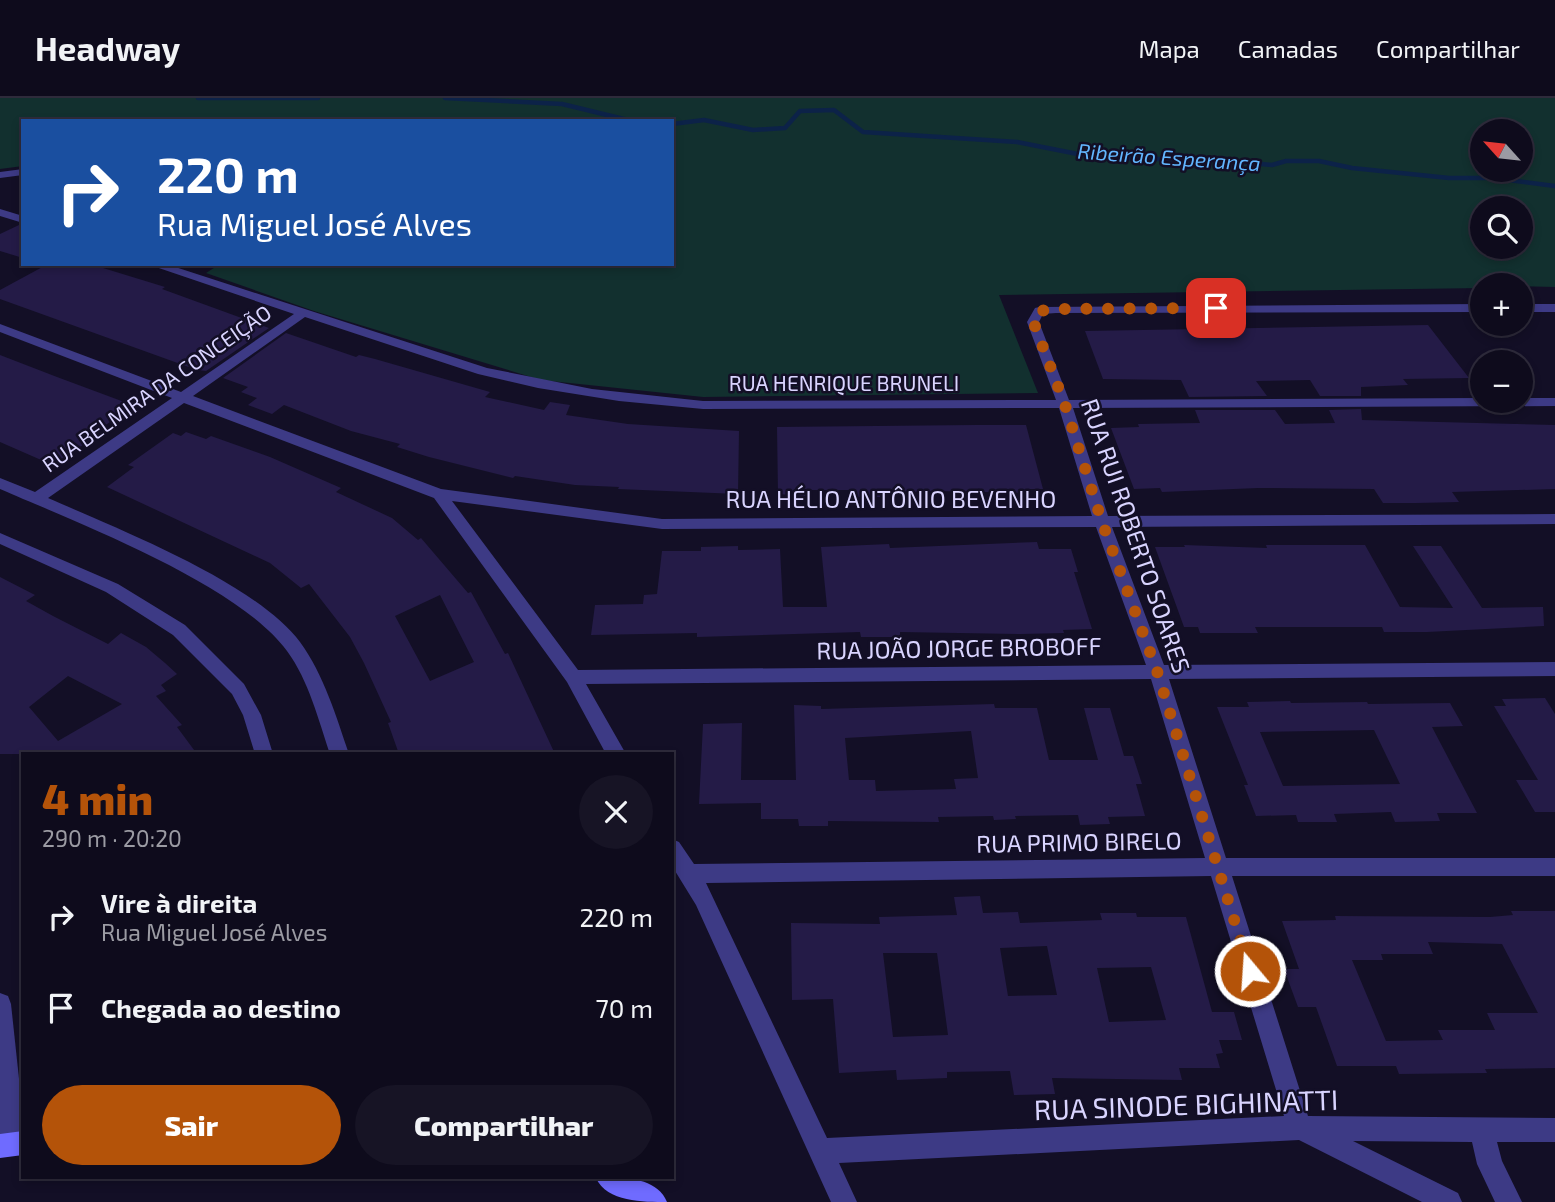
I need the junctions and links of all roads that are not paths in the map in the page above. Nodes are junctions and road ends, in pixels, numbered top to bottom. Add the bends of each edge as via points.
1 (21, 172) edge
2 (0, 175) edge
3 (0, 212) edge
4 (21, 219) edge
5 (159, 266) edge
6 (193, 266) edge
7 (181, 274) junction
8 (1470, 308) edge
9 (1533, 308) edge
10 (1555, 308) edge
11 (302, 314) junction
12 (0, 328) edge
13 (181, 397) junction
14 (1555, 402) edge
15 (1065, 405) junction
16 (0, 483) edge
17 (439, 494) junction
18 (36, 499) junction
19 (1555, 519) edge
20 (1102, 522) junction
21 (0, 538) edge
22 (1555, 669) edge
23 (1157, 671) junction
24 (573, 677) junction
25 (263, 752) edge
26 (338, 752) edge
27 (615, 752) edge
28 (674, 851) edge
29 (1217, 867) junction
30 (1555, 867) edge
31 (688, 874) junction
32 (0, 1004) edge
33 (1300, 1128) junction
34 (1482, 1130) junction
35 (1555, 1130) edge
36 (12, 1144) edge
37 (820, 1151) junction
38 (611, 1179) edge
39 (654, 1202) edge
40 (844, 1202) edge
41 (1449, 1202) edge
42 (1509, 1202) edge

1 - 2 street
3 - 4 street
5 - 7 street, RUA HENRIQUE BRUNELI
6 - 7 street
7 - 11 street, RUA HENRIQUE BRUNELI
8 - 15 street, RUA RUI ROBERTO SOARES via 1039,311 1033,321
9 - 10 street
11 - 13 street, RUA BELMIRA DA CONCEIÇÃO
11 - 15 street, RUA HENRIQUE BRUNELI via 483,371 619,399 703,405
12 - 13 street
13 - 17 street, RUA HÉLIO ANTÔNIO BEVENHO
13 - 18 street, RUA BELMIRA DA CONCEIÇÃO
14 - 15 street, RUA HENRIQUE BRUNELI
15 - 20 street, RUA RUI ROBERTO SOARES
16 - 18 street
17 - 20 street, RUA HÉLIO ANTÔNIO BEVENHO via 662,524
17 - 24 street
18 - 26 street via 134,542 233,594 266,617 293,647 310,676
19 - 20 street, RUA HÉLIO ANTÔNIO BEVENHO
20 - 23 street, RUA RUI ROBERTO SOARES
21 - 25 street via 112,588 179,629 238,690
22 - 23 street, RUA JOÃO JORGE BROBOFF
23 - 24 street, RUA JOÃO JORGE BROBOFF
23 - 29 street, RUA RUI ROBERTO SOARES
24 - 27 street
28 - 31 street
29 - 30 street, RUA PRIMO BIRELO
29 - 31 street, RUA PRIMO BIRELO
29 - 33 street, RUA RUI ROBERTO SOARES
31 - 37 street
32 - 36 street
33 - 34 street, RUA SINODE BIGHINATTI
33 - 37 street, RUA SINODE BIGHINATTI
33 - 41 street
34 - 35 street, RUA SINODE BIGHINATTI
34 - 42 street via 1490,1164
37 - 40 street
38 - 39 street

